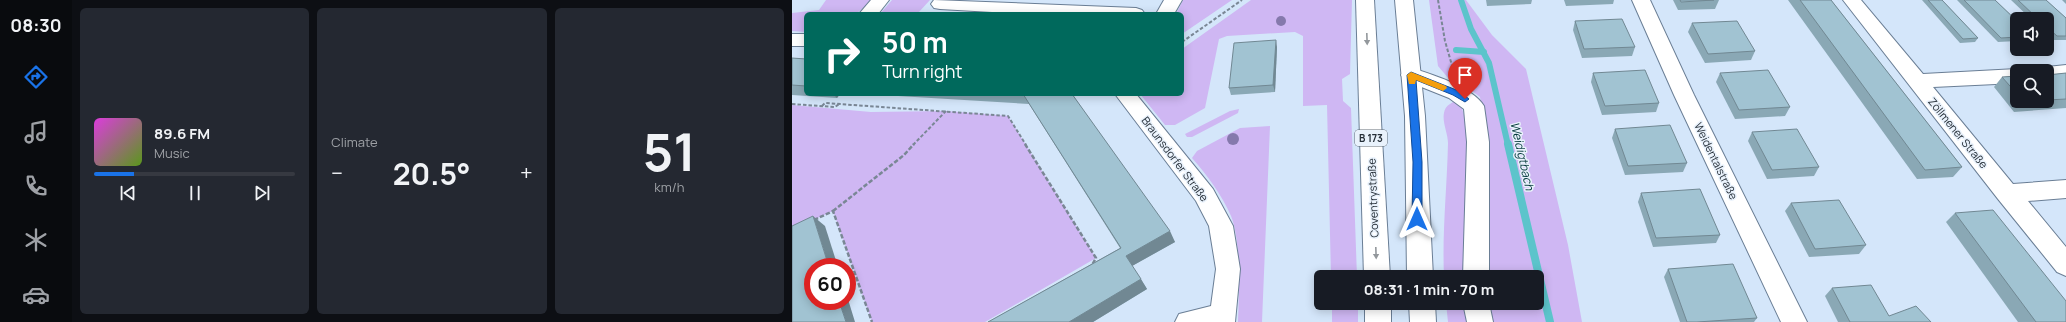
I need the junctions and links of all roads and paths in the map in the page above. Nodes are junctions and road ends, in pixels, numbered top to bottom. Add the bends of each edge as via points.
1 (880, 0) edge
2 (944, 0) edge
3 (1172, 0) edge
4 (1242, 0) edge
5 (1365, 0) edge
6 (1404, 0) edge
7 (1641, 0) edge
8 (1852, 0) edge
9 (1027, 11) edge
10 (870, 12) edge
11 (1063, 12) edge
12 (1166, 12) edge
13 (792, 40) edge
14 (804, 40) edge
15 (1184, 41) edge
16 (2066, 72) edge
17 (2054, 73) edge
18 (1411, 75) junction
19 (2010, 76) edge
20 (1917, 81) junction
21 (1127, 96) edge
22 (792, 104) edge
23 (946, 111) junction
24 (2066, 189) edge
25 (2006, 193) junction
26 (833, 211) junction
27 (813, 220) edge
28 (2066, 265) edge
29 (1090, 268) edge
30 (1376, 270) edge
31 (1420, 270) edge
32 (1476, 270) edge
33 (1378, 310) edge
34 (1422, 310) edge
35 (1477, 310) edge
36 (1223, 318) edge
37 (872, 322) edge
38 (1188, 322) edge
39 (1378, 322) edge
40 (1423, 322) edge
41 (1480, 322) edge
42 (1794, 322) edge

1 - 10 street
2 - 9 street via 940,4
3 - 12 street
4 - 15 path
5 -> 30 street, Coventrystraße / B 173
6 - 18 street
7 - 42 street, Weidentalstraße
8 - 20 street, Zöllmener Straße
9 - 11 street
13 - 14 street
16 - 17 street
18 - 31 street via 1418,162
18 - 32 street via 1456,93 1474,106 1478,142
19 - 20 street
20 - 25 street, Zöllmener Straße
21 - 36 street, Braunsdorfer Straße via 1205,195 1221,226 1228,269
22 - 23 path via 822,106 825,103
23 - 26 path via 904,155
23 - 29 path via 1008,116 1096,258
24 - 25 street
25 - 28 street, Zöllmener Straße
26 - 27 path
26 - 37 path
33 - 39 street
34 - 40 street
35 - 41 street
36 - 38 street

